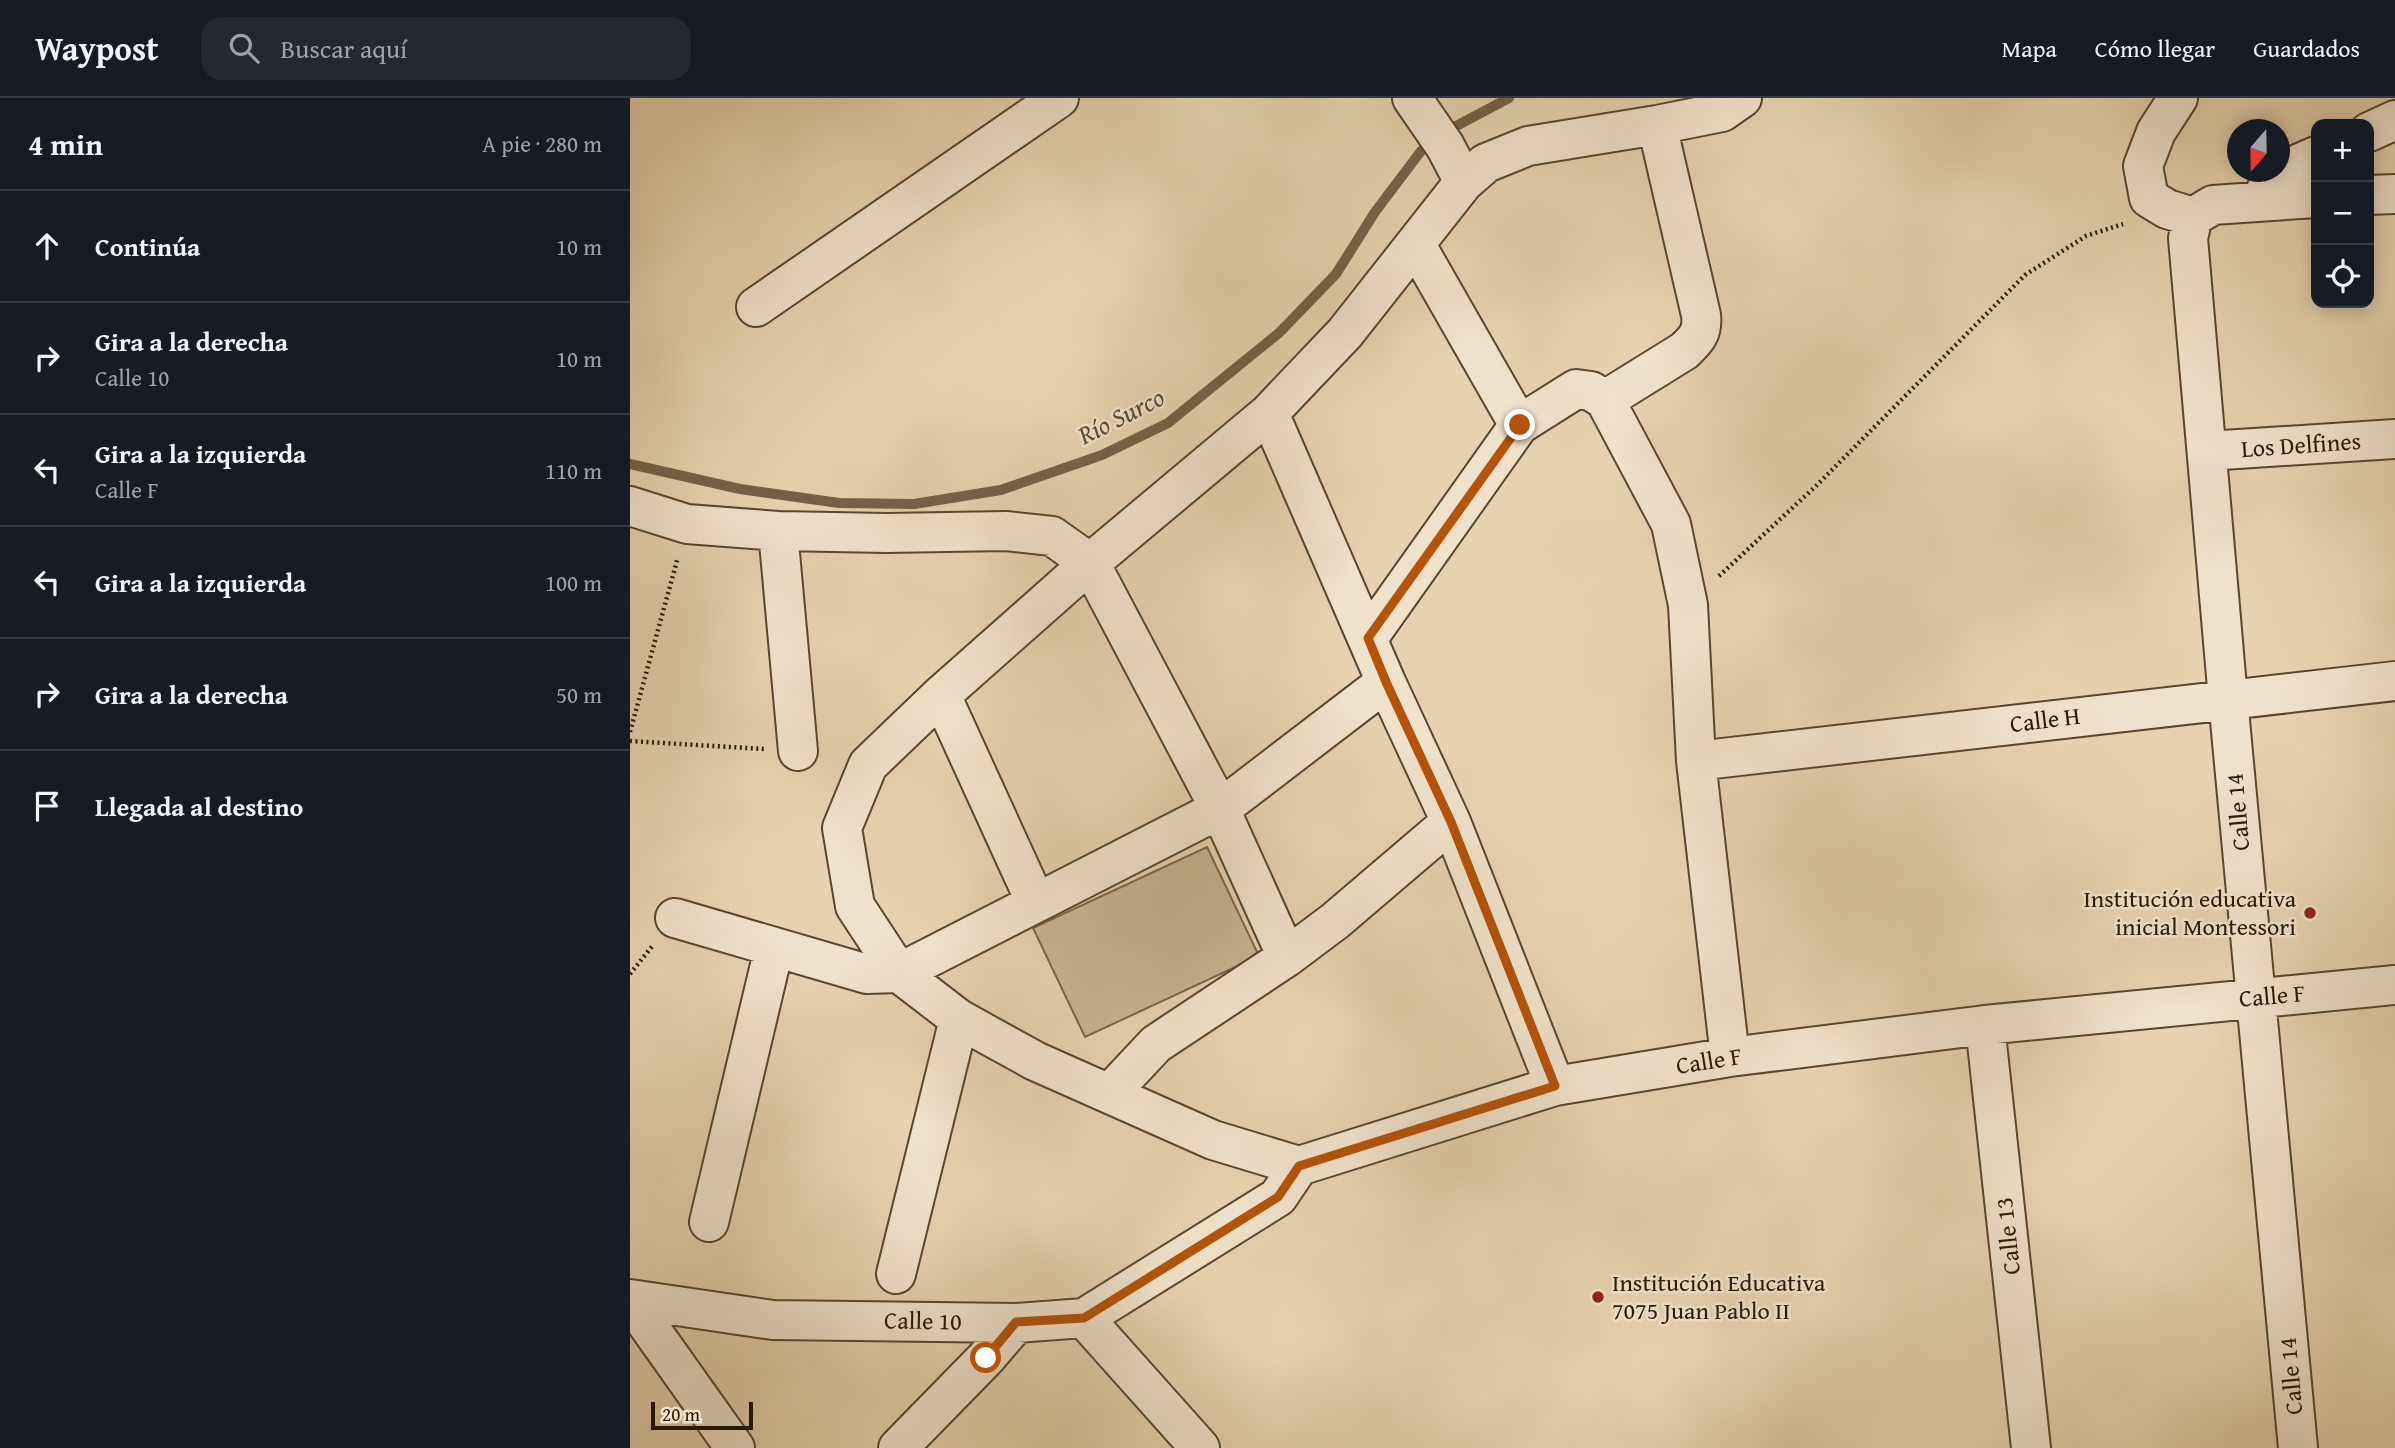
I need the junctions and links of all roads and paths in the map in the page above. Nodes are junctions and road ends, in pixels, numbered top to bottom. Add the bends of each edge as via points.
1 (1059, 98) edge
2 (1412, 98) edge
3 (1742, 98) edge
4 (2178, 98) edge
5 (2395, 120) edge
6 (1657, 125) junction
7 (2374, 130) edge
8 (2311, 158) edge
9 (1464, 182) junction
10 (2395, 194) edge
11 (2374, 195) edge
12 (2311, 198) edge
13 (2261, 200) junction
14 (2180, 213) junction
15 (1416, 245) junction
16 (756, 307) dead end
17 (1605, 400) junction
18 (1269, 413) junction
19 (1520, 425) junction
20 (2395, 439) edge
21 (2207, 451) junction
22 (630, 506) edge
23 (687, 524) junction
24 (778, 531) junction
25 (1090, 563) junction
26 (1688, 605) junction
27 (1368, 638) junction
28 (2395, 681) edge
29 (1386, 682) junction
30 (942, 695) junction
31 (2228, 699) junction
32 (630, 732) edge
33 (630, 741) edge
34 (798, 751) joint
35 (1696, 761) junction
36 (1220, 809) junction
37 (1451, 822) junction
38 (1036, 903) junction
39 (675, 918) dead end
40 (774, 948) junction
41 (1287, 957) junction
42 (899, 973) junction
43 (2395, 985) edge
44 (2255, 998) junction
45 (959, 1019) junction
46 (1985, 1025) junction
47 (1730, 1057) junction
48 (1555, 1086) junction
49 (1110, 1093) junction
50 (1299, 1166) junction
51 (709, 1222) dead end
52 (896, 1273) dead end
53 (630, 1300) edge
54 (1084, 1318) junction
55 (1016, 1322) junction
56 (736, 1448) edge
57 (898, 1448) edge
58 (1200, 1448) edge
59 (2031, 1448) edge
60 (2298, 1448) edge

1 - 16 street
2 - 9 street
3 - 6 street via 1722,112
4 - 14 street via 2156,132 2143,166 2149,198
5 - 7 street
6 - 9 street via 1528,146 1486,163
6 - 17 street via 1702,330 1684,351
8 - 13 street via 2268,183
9 - 15 street
10 - 11 street
12 - 13 street
13 - 14 street
14 - 21 street, Calle 14 via 2188,238
14 - 26 path via 2086,236 2025,275 1817,485
15 - 18 street via 1345,333
15 - 19 street
17 - 19 street via 1576,389
17 - 26 street via 1671,524
18 - 25 street
18 - 27 street
19 - 27 street
20 - 21 street, Los Delfines
21 - 31 street, Calle 14
22 - 23 street
23 - 24 street
23 - 32 path
24 - 25 street via 1006,531 1052,536
24 - 34 street
25 - 30 street
25 - 36 street
26 - 35 street
27 - 29 street
28 - 31 street, Calle H
29 - 36 street
29 - 37 street
30 - 38 street
30 - 42 street via 868,765 842,828 855,906
31 - 35 street, Calle H
31 - 44 street, Calle 14
33 - 34 path
35 - 47 street
36 - 38 street
36 - 41 street
37 - 41 street
37 - 48 street
38 - 42 street
39 - 40 street
40 - 42 street via 867,974
40 - 51 street
41 - 49 street via 1156,1044
42 - 45 street
43 - 44 street, Calle F
44 - 46 street, Calle F
44 - 60 street, Calle 14
45 - 49 street via 1035,1061
45 - 52 street
46 - 47 street, Calle F
46 - 59 street, Calle 13
47 - 48 street, Calle F
48 - 50 street, Calle F
49 - 50 street via 1213,1140
50 - 54 street via 1278,1197
53 - 55 street, Calle 10 via 773,1320
53 - 56 street
54 - 55 street, Calle 10
54 - 58 street
55 - 57 street

